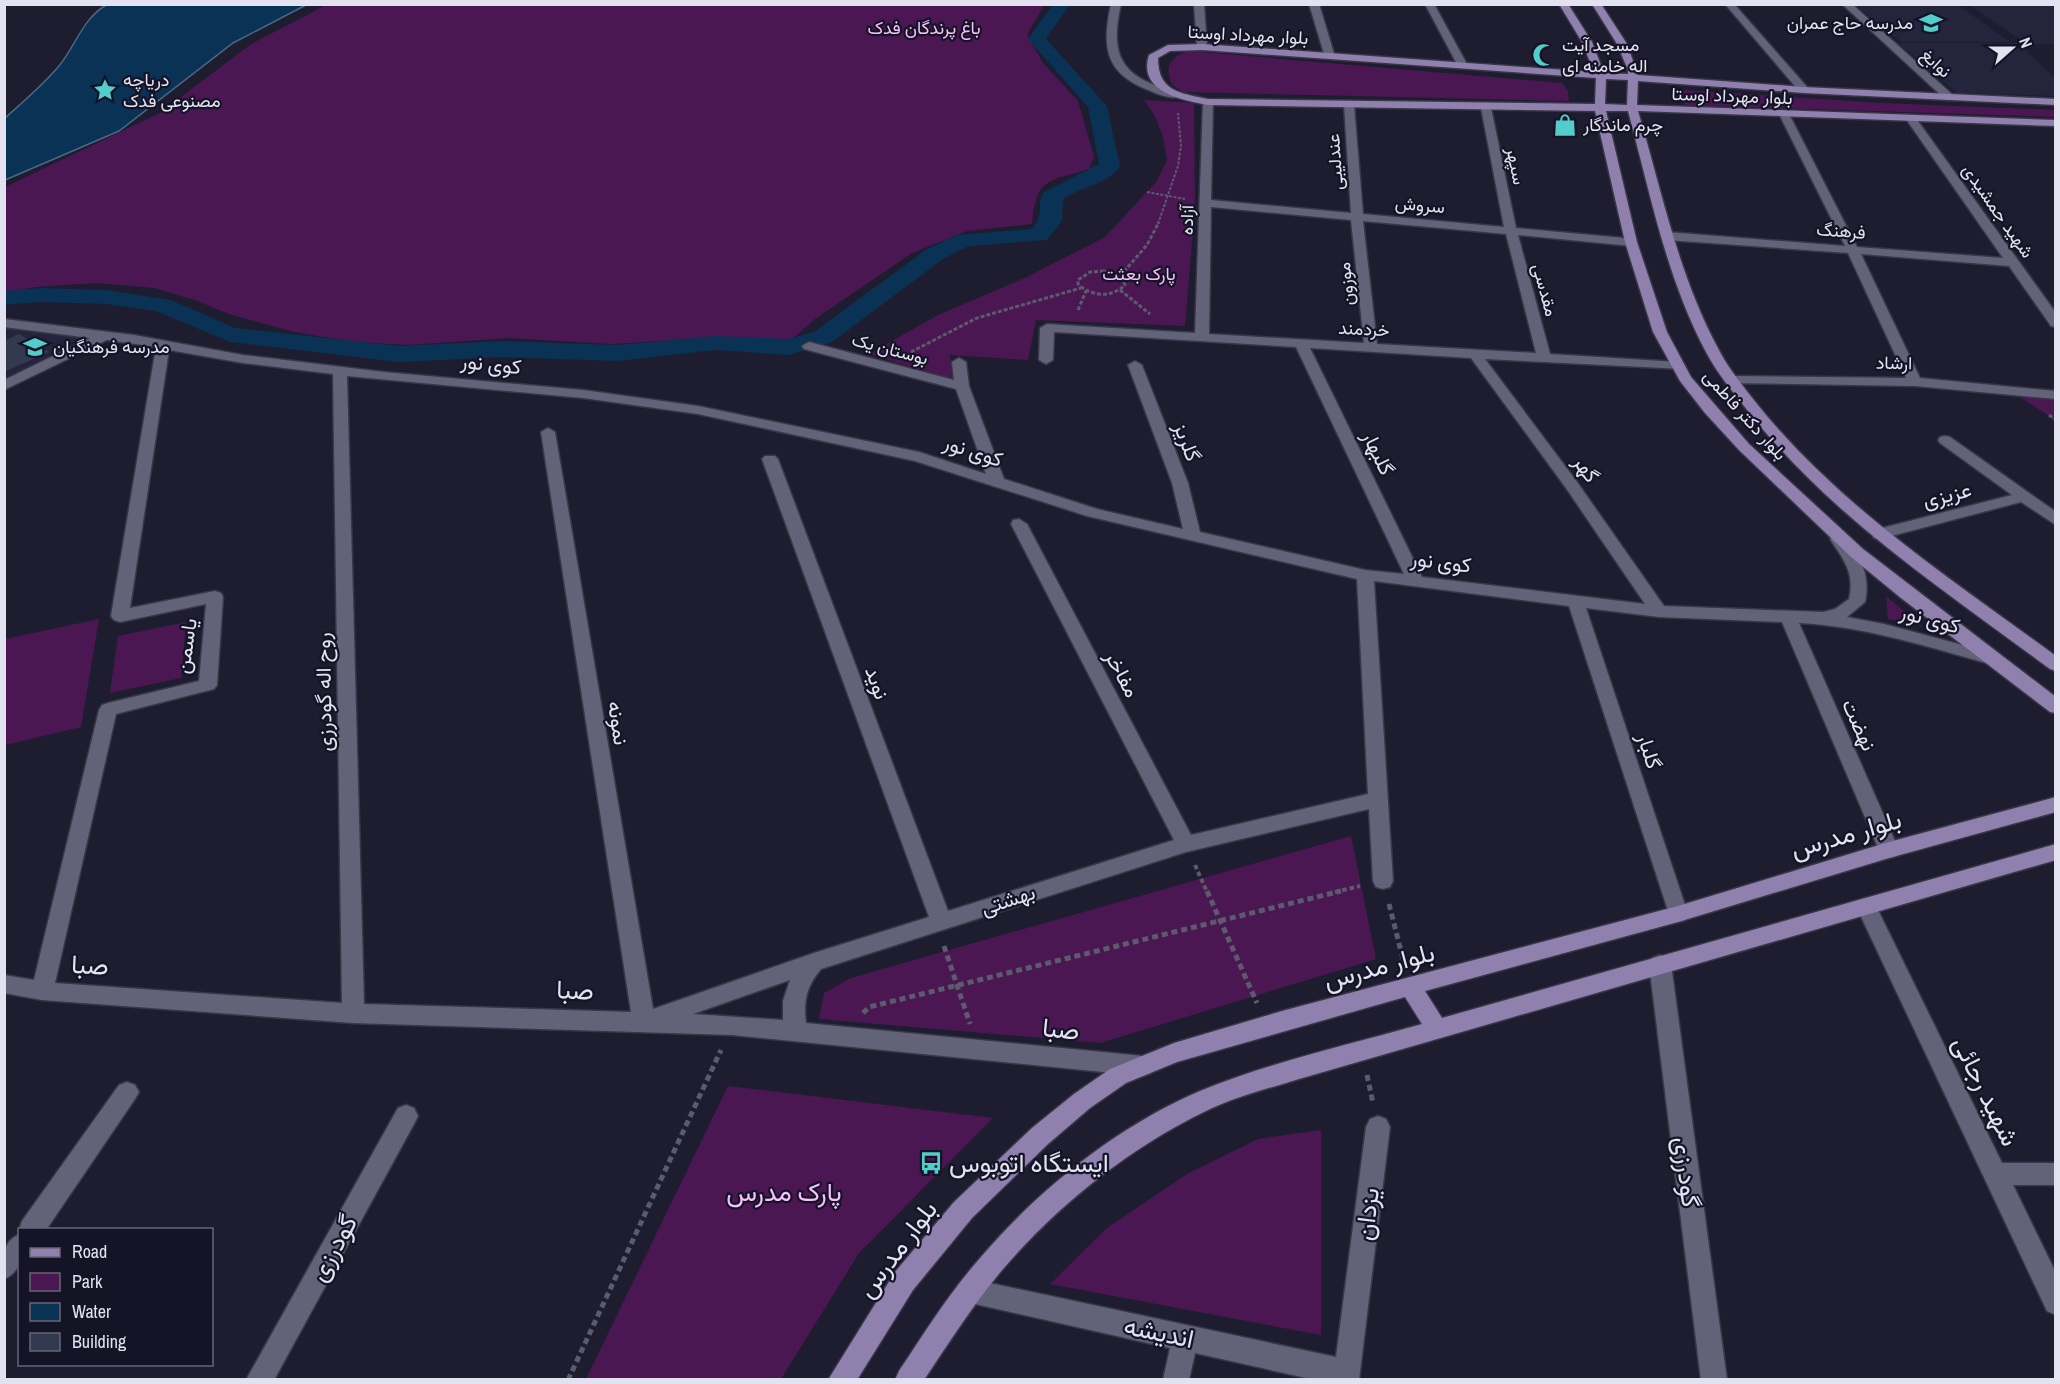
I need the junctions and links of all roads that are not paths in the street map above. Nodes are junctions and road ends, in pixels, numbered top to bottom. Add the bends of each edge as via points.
1 (1116, 4) edge
2 (1199, 4) edge
3 (1314, 4) edge
4 (1429, 4) edge
5 (1563, 4) edge
6 (1596, 4) edge
7 (1729, 4) edge
8 (1846, 4) edge
9 (1202, 47) junction
10 (1330, 57) junction
11 (1462, 66) junction
12 (1601, 77) junction
13 (1634, 78) junction
14 (1804, 90) junction
15 (1174, 95) junction
16 (1950, 98) junction
17 (1208, 102) junction
18 (2055, 102) edge
19 (1350, 105) junction
20 (1486, 108) junction
21 (1600, 108) junction
22 (1632, 108) junction
23 (1785, 114) junction
24 (1911, 119) junction
25 (2055, 123) edge
26 (1206, 203) junction
27 (1357, 217) junction
28 (1511, 231) junction
29 (1667, 236) junction
30 (1631, 242) junction
31 (1853, 250) junction
32 (2012, 262) junction
33 (4, 323) edge
34 (2055, 323) edge
35 (106, 335) junction
36 (1202, 338) junction
37 (1301, 343) junction
38 (163, 344) junction
39 (809, 346) dead end
40 (1371, 348) junction
41 (1475, 354) junction
42 (1544, 358) junction
43 (1046, 360) dead end
44 (959, 362) dead end
45 (1135, 365) dead end
46 (1678, 366) junction
47 (340, 371) junction
48 (1731, 380) junction
49 (1915, 382) junction
50 (4, 386) edge
51 (962, 386) junction
52 (2055, 395) edge
53 (548, 432) dead end
54 (1945, 440) dead end
55 (770, 459) dead end
56 (997, 482) junction
57 (2024, 497) junction
58 (2055, 520) edge
59 (1019, 524) dead end
60 (1831, 528) junction
61 (1880, 534) junction
62 (1193, 536) junction
63 (1365, 575) junction
64 (1416, 582) junction
65 (1576, 602) junction
66 (1659, 611) junction
67 (1788, 617) junction
68 (1822, 618) junction
69 (1990, 658) junction
70 (2055, 665) edge
71 (2055, 707) edge
72 (1378, 799) junction
73 (2055, 804) edge
74 (1186, 844) junction
75 (1889, 850) junction
76 (2055, 852) edge
77 (1383, 880) road end
78 (1866, 906) junction
79 (1678, 914) junction
80 (939, 922) junction
81 (814, 962) junction
82 (1660, 964) junction
83 (4, 984) edge
84 (1411, 987) junction
85 (42, 991) junction
86 (353, 1012) junction
87 (644, 1022) junction
88 (1436, 1028) junction
89 (796, 1031) junction
90 (1143, 1066) junction
91 (127, 1092) dead end
92 (406, 1116) dead end
93 (1378, 1127) road end
94 (1994, 1174) junction
95 (2055, 1174) edge
96 (32, 1228) edge
97 (18, 1249) edge
98 (4, 1267) edge
99 (971, 1292) junction
100 (2055, 1302) edge
101 (1185, 1338) junction
102 (1346, 1376) edge
103 (259, 1380) edge
104 (841, 1380) edge
105 (908, 1380) edge
106 (1176, 1380) edge
107 (1714, 1380) edge

1 - 15 street via 1110,26 1114,58 1133,81
2 - 9 street
3 - 10 street
4 - 11 street
5 - 12 main road, بلوار دکتر فاطمی via 1587,42
6 - 13 main road, بلوار دکتر فاطمی via 1622,44
7 - 14 street
8 - 16 street, نوابغ
9 - 10 main road, بلوار مهرداد اوستا
9 - 15 main road, بلوار مهرداد اوستا via 1168,48 1153,57 1153,76
10 - 11 main road, بلوار مهرداد اوستا
11 - 12 main road, بلوار مهرداد اوستا
12 - 13 main road, بلوار مهرداد اوستا
12 - 21 main road, بلوار دکتر فاطمی
13 - 14 main road, بلوار مهرداد اوستا
13 - 22 main road, بلوار دکتر فاطمی
14 - 16 main road, بلوار مهرداد اوستا
15 - 17 main road, بلوار مهرداد اوستا
16 - 18 main road, بلوار مهرداد اوستا
17 - 19 main road, بلوار مهرداد اوستا
17 - 26 street, آزاده
19 - 20 main road, بلوار مهرداد اوستا
19 - 27 street, عندلیبی
20 - 21 main road, بلوار مهرداد اوستا
20 - 28 street, سپهر
21 - 22 main road, بلوار مهرداد اوستا
21 - 30 main road, بلوار دکتر فاطمی
22 - 23 main road, بلوار مهرداد اوستا
22 - 29 main road, بلوار دکتر فاطمی
23 - 24 main road, بلوار مهرداد اوستا
23 - 31 street
24 - 25 main road, بلوار مهرداد اوستا
24 - 32 street, شهید جمشیدی
26 - 27 street, سروش
26 - 36 street, آزاده
27 - 28 street, سروش
27 - 40 street, موزون
28 - 30 street, سروش
28 - 42 street, مقدسی
29 - 31 street, فرهنگ
29 - 48 main road, بلوار دکتر فاطمی via 1713,352
30 - 46 main road, بلوار دکتر فاطمی via 1657,324
31 - 32 street, فرهنگ
31 - 49 street
32 - 34 street, شهید جمشیدی
33 - 35 street, کوی نور
35 - 38 street, کوی نور
35 - 50 street
36 - 37 street, خردمند
36 - 43 street, خردمند via 1047,328
37 - 40 street, خردمند
37 - 64 street, گلبهار
38 - 47 street, کوی نور
38 - 85 street, یاسمن via 120,616 215,597 207,685 108,710
39 - 51 street, بوستان یک
40 - 41 street, خردمند
41 - 42 street, خردمند
41 - 66 street, گهر
42 - 46 street, خردمند
44 - 51 street
45 - 62 street, گلریز via 1180,483
46 - 60 main road, بلوار دکتر فاطمی via 1710,411
47 - 56 street, کوی نور via 583,394 698,410 919,457
47 - 86 street, روح اله گودرزی
48 - 49 street, ارشاد
48 - 61 main road, بلوار دکتر فاطمی via 1788,449
49 - 52 street, ارشاد
51 - 56 street
53 - 87 street, نمونه
54 - 57 street
55 - 80 street, نوید
56 - 62 street, کوی نور via 1093,513
57 - 58 street
57 - 61 street, عزیزی
59 - 74 street, مفاخر
60 - 68 street, کوی نور via 1855,562 1862,584 1857,602 1841,613
60 - 69 main road, بلوار دکتر فاطمی
61 - 70 main road, بلوار دکتر فاطمی
62 - 63 street, کوی نور
63 - 64 street, کوی نور
63 - 72 street
64 - 65 street, کوی نور
65 - 66 street, کوی نور
65 - 79 street, گلبار
66 - 67 street, کوی نور
67 - 68 street, کوی نور
67 - 75 street, نهضت
68 - 69 street, کوی نور
69 - 71 main road, بلوار دکتر فاطمی
72 - 74 street, بهشتی
72 - 77 street
73 - 75 main road, بلوار مدرس
74 - 80 street, بهشتی
75 - 79 main road, بلوار مدرس
76 - 78 main road
78 - 82 main road
78 - 94 street, شهید رجائی
79 - 84 main road, بلوار مدرس
80 - 81 street, بهشتی
81 - 87 street, بهشتی
81 - 89 street via 799,980 792,1005
82 - 88 main road
82 - 107 street, گودرزی
83 - 85 street, صبا
84 - 88 main road
84 - 90 main road, بلوار مدرس via 1174,1053
85 - 86 street, صبا
86 - 87 street, صبا
87 - 89 street, صبا
88 - 99 main road via 1195,1105 1147,1133 1036,1217
89 - 90 street, صبا
90 - 104 main road, بلوار مدرس via 1118,1076 1082,1101 963,1210 904,1281
91 - 96 street
92 - 103 street, گودرزی
93 - 102 street, یزدان
94 - 95 street
94 - 100 street, شهید رجائی
97 - 98 street
99 - 101 street, اندیشه
99 - 105 main road
101 - 102 street, اندیشه
101 - 106 street

